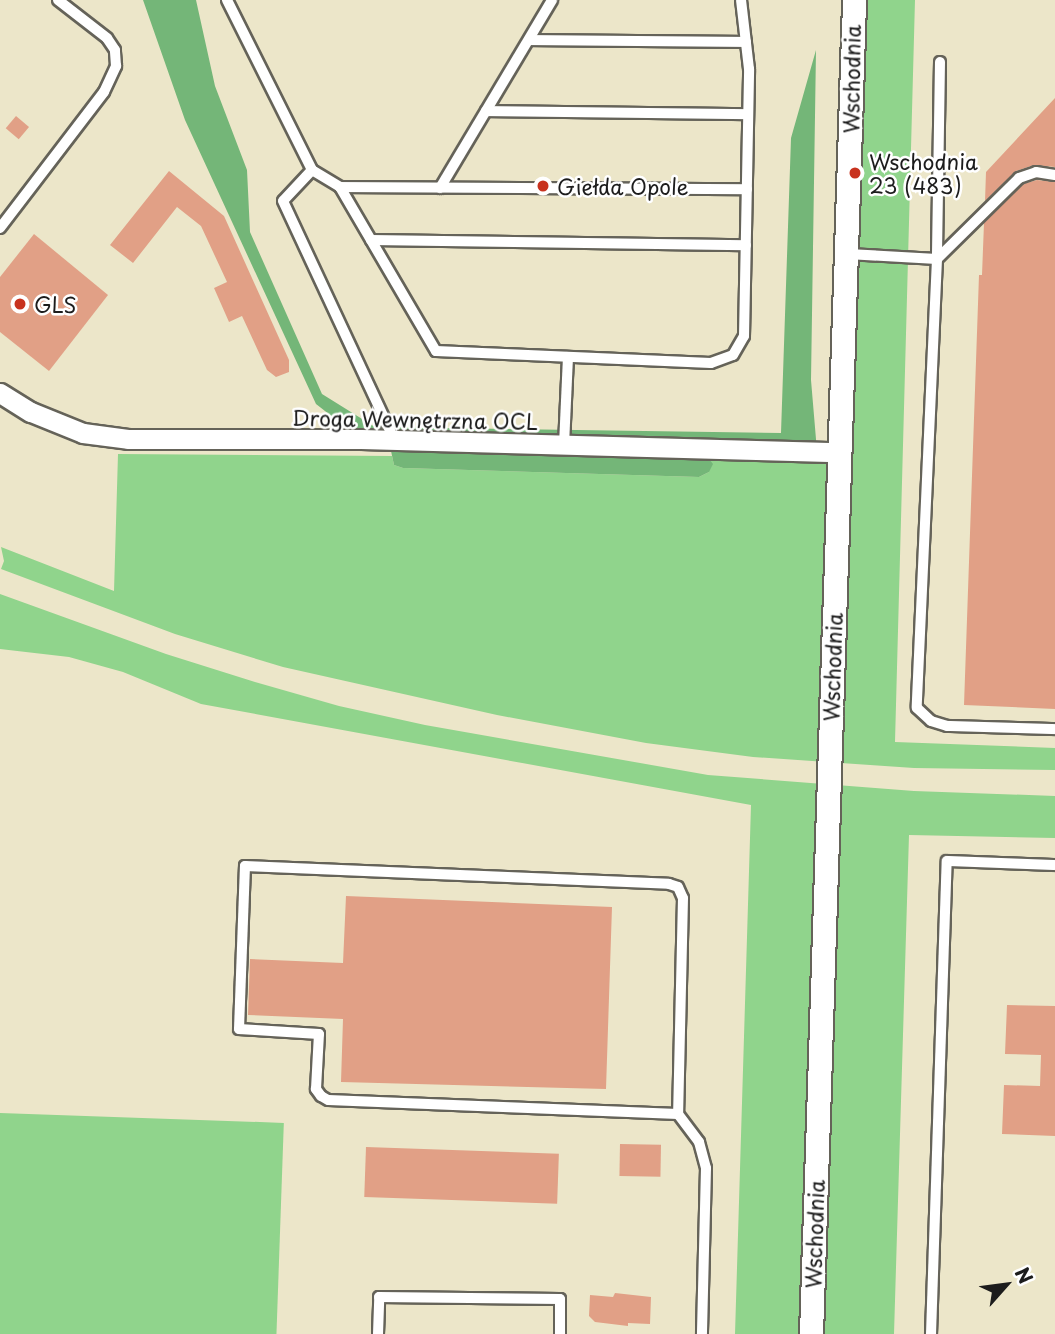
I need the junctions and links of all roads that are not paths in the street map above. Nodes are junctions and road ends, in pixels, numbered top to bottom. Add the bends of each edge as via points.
1 (58, 0) edge
2 (227, 0) edge
3 (552, 0) edge
4 (741, 0) edge
5 (853, 0) edge
6 (529, 40) junction
7 (746, 42) junction
8 (940, 62) dead end
9 (486, 111) junction
10 (748, 114) junction
11 (312, 170) junction
12 (1055, 175) edge
13 (340, 187) junction
14 (440, 188) junction
15 (747, 189) junction
16 (0, 228) edge
17 (371, 240) junction
18 (746, 245) junction
19 (848, 254) junction
20 (937, 259) junction
21 (568, 357) junction
22 (0, 393) edge
23 (394, 440) junction
24 (564, 445) junction
25 (838, 452) junction
26 (1055, 729) edge
27 (1055, 865) edge
28 (678, 1114) junction
29 (378, 1334) edge
30 (560, 1334) edge
31 (702, 1334) edge
32 (811, 1334) edge
33 (931, 1334) edge

1 - 16 lane via 107,38 115,50 116,66 104,92
2 - 11 lane
3 - 6 lane
4 - 7 lane
5 - 19 street, Wschodnia
6 - 7 lane
6 - 9 lane
7 - 10 lane
8 - 20 lane
9 - 10 lane
9 - 14 lane
10 - 15 lane
11 - 13 lane
11 - 23 lane via 283,201
12 - 20 lane via 1036,172 1019,178
13 - 14 lane
13 - 17 lane
14 - 15 lane
15 - 18 lane
17 - 18 lane
17 - 21 lane via 436,351
18 - 21 lane via 744,336 733,355 711,363
19 - 20 lane
19 - 25 street, Wschodnia
20 - 26 lane via 917,708 931,721 947,726
21 - 24 lane
22 - 23 street, Droga Wewnętrzna OCL via 31,412 83,433 128,439
23 - 24 street, Droga Wewnętrzna OCL
24 - 25 street, Droga Wewnętrzna OCL
25 - 32 street, Wschodnia
27 - 33 lane via 947,861
28 - 28 lane via 683,898 678,887 245,866 239,1029 319,1034 316,1089 321,1096 328,1100
28 - 31 lane via 698,1142 706,1168
29 - 30 lane via 379,1297 560,1298

